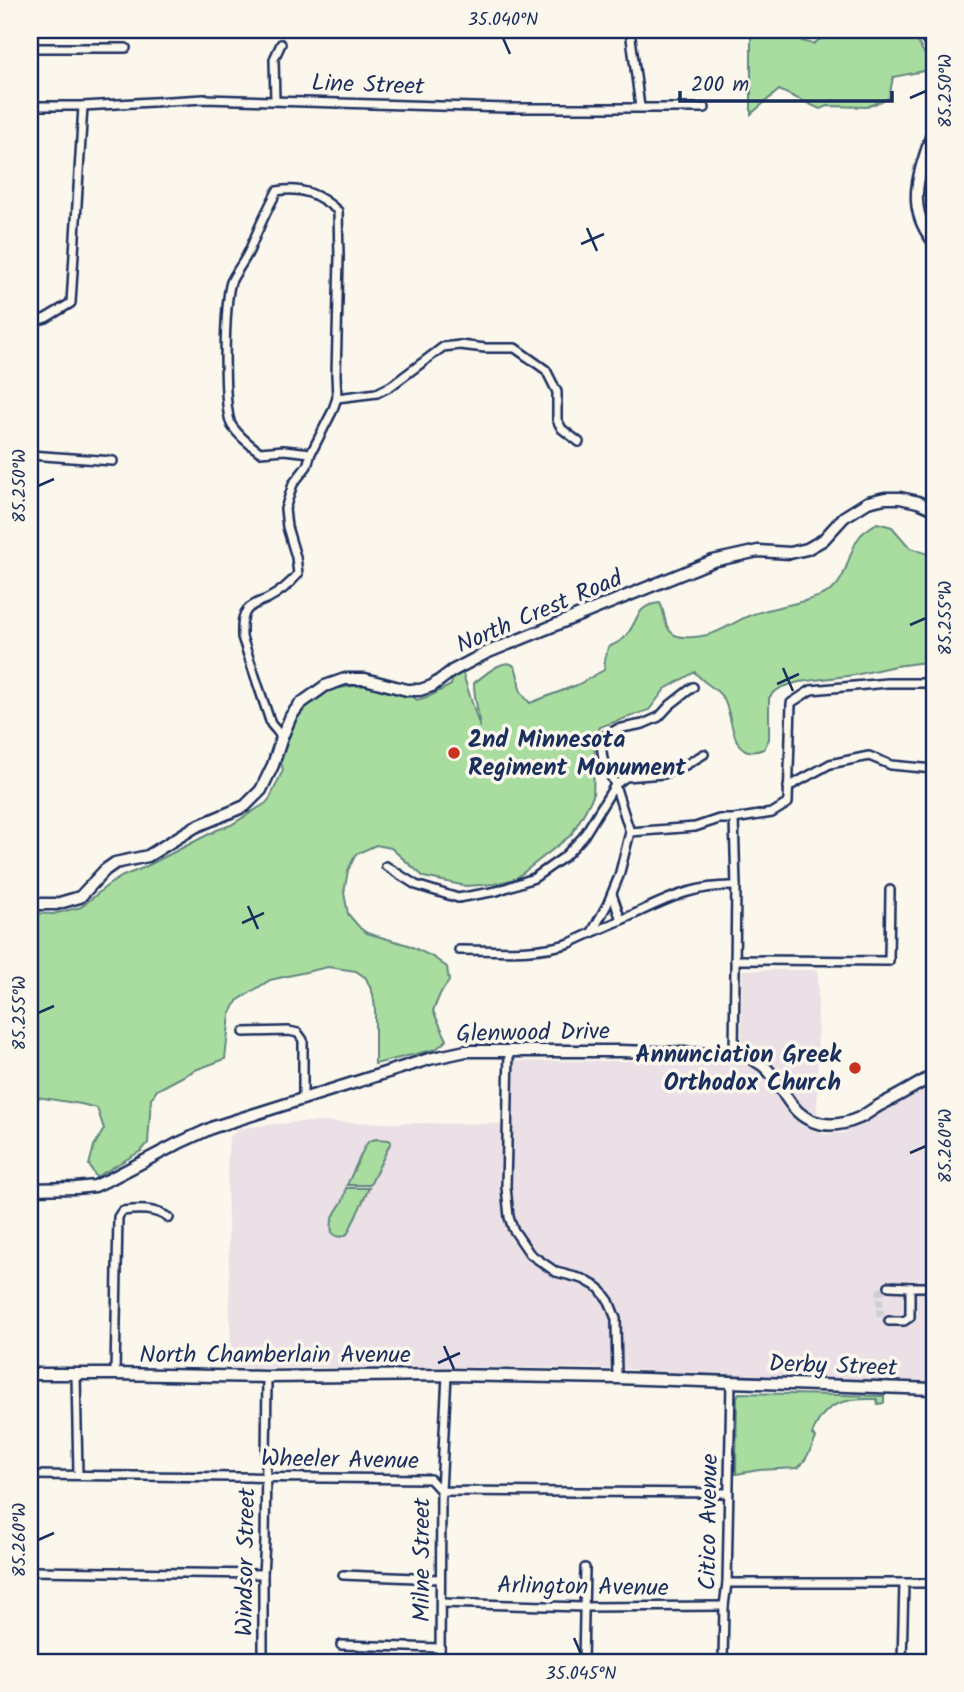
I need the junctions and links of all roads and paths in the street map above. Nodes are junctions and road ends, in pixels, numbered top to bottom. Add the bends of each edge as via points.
1 (630, 30) edge
2 (922, 30) edge
3 (281, 44) dead end
4 (30, 48) edge
5 (126, 48) dead end
6 (934, 49) edge
7 (275, 101) junction
8 (30, 106) edge
9 (83, 106) junction
10 (640, 107) junction
11 (705, 108) dead end
12 (934, 128) edge
13 (934, 242) edge
14 (30, 323) edge
15 (337, 398) junction
16 (579, 442) dead end
17 (310, 453) junction
18 (30, 455) edge
19 (113, 461) dead end
20 (934, 509) edge
21 (934, 683) edge
22 (693, 687) dead end
23 (282, 737) junction
24 (704, 754) dead end
25 (934, 769) edge
26 (615, 785) junction
27 (788, 787) junction
28 (734, 819) junction
29 (630, 832) junction
30 (386, 866) dead end
31 (736, 886) junction
32 (890, 890) dead end
33 (612, 894) junction
34 (30, 900) edge
35 (621, 919) junction
36 (592, 932) junction
37 (459, 950) dead end
38 (735, 960) junction
39 (244, 1032) dead end
40 (509, 1051) junction
41 (734, 1054) junction
42 (934, 1075) edge
43 (303, 1100) junction
44 (30, 1189) edge
45 (169, 1218) dead end
46 (890, 1286) dead end
47 (910, 1287) junction
48 (934, 1287) edge
49 (889, 1321) dead end
50 (30, 1374) edge
51 (76, 1374) junction
52 (115, 1374) junction
53 (447, 1375) junction
54 (267, 1377) junction
55 (617, 1378) junction
56 (731, 1382) junction
57 (934, 1389) edge
58 (30, 1475) edge
59 (78, 1475) junction
60 (265, 1476) junction
61 (441, 1491) junction
62 (728, 1493) junction
63 (585, 1568) dead end
64 (30, 1571) edge
65 (263, 1574) junction
66 (343, 1575) dead end
67 (440, 1579) junction
68 (727, 1583) junction
69 (904, 1583) junction
70 (934, 1583) edge
71 (441, 1602) junction
72 (584, 1606) junction
73 (724, 1606) junction
74 (341, 1645) dead end
75 (440, 1648) junction
76 (263, 1662) edge
77 (440, 1662) edge
78 (583, 1662) edge
79 (723, 1662) edge
80 (902, 1662) edge

1 - 10 street
2 - 6 street
3 - 7 street via 274,59
4 - 5 street
7 - 9 street, Line Street via 204,99
7 - 10 street, Line Street
8 - 9 street, Line Street
9 - 14 street via 71,303
10 - 11 street, Line Street
12 - 13 street via 916,201 925,232
15 - 16 street via 377,393 443,347 515,348 546,370 557,392 557,419
15 - 17 street
15 - 17 street via 338,211 322,198 291,188 277,191 230,283 226,398 231,425 260,452
17 - 23 street via 285,509 298,574 289,585 247,610 242,623 242,637 271,724
18 - 19 street
20 - 23 street, North Crest Road via 900,498 868,502 807,550 758,551 713,561 486,653 419,690 365,679 324,686 300,704
21 - 27 street via 811,690 791,703
22 - 26 street via 659,717 606,735 601,744 603,759
23 - 34 street, North Crest Road via 261,790 245,806 195,827 148,856 115,863 80,897 55,904
24 - 26 street via 664,774 626,778
25 - 27 street via 891,765 869,756 830,764
26 - 29 street
26 - 30 street via 583,837 534,878 458,898 416,885
27 - 28 street via 788,803 772,813
28 - 29 street
28 - 31 street
29 - 33 street
31 - 35 street via 694,889
31 - 38 street
32 - 38 street via 889,961
33 - 35 street
33 - 36 street
35 - 36 street
36 - 37 street via 555,948
38 - 41 street
39 - 43 street via 298,1033 303,1040
40 - 41 street, Glenwood Drive
40 - 43 street, Glenwood Drive via 466,1051 429,1059
40 - 55 street via 509,1217 530,1255 556,1272 599,1288 609,1301 616,1319
41 - 42 street, Glenwood Drive via 766,1067 791,1105 814,1123 840,1125 861,1117
43 - 44 street, Glenwood Drive via 214,1127 95,1186
45 - 52 street via 143,1209 122,1211 118,1217
46 - 47 street
47 - 48 street
47 - 49 street via 910,1317
50 - 51 street, North Chamberlain Avenue
51 - 52 street, North Chamberlain Avenue
51 - 59 street
52 - 54 street, North Chamberlain Avenue
53 - 54 street, North Chamberlain Avenue
53 - 55 street, North Chamberlain Avenue
53 - 61 street, Milne Street
54 - 60 street, Windsor Street
55 - 56 street, North Chamberlain Avenue
56 - 57 street, Derby Street
56 - 62 street, Citico Avenue
58 - 59 street, Wheeler Avenue
59 - 60 street, Wheeler Avenue
60 - 61 street, Wheeler Avenue via 430,1479
60 - 65 street, Windsor Street
61 - 62 street, Wheeler Avenue
61 - 67 street, Milne Street
62 - 68 street, Citico Avenue
63 - 72 street
64 - 65 street
65 - 76 street, Windsor Street
66 - 67 street
67 - 71 street, Milne Street
68 - 69 street
68 - 73 street, Citico Avenue
69 - 70 street
69 - 80 street
71 - 72 street, Arlington Avenue
71 - 75 street, Milne Street
72 - 73 street, Arlington Avenue
72 - 78 street
73 - 79 street, Citico Avenue
74 - 75 street
75 - 77 street, Milne Street

